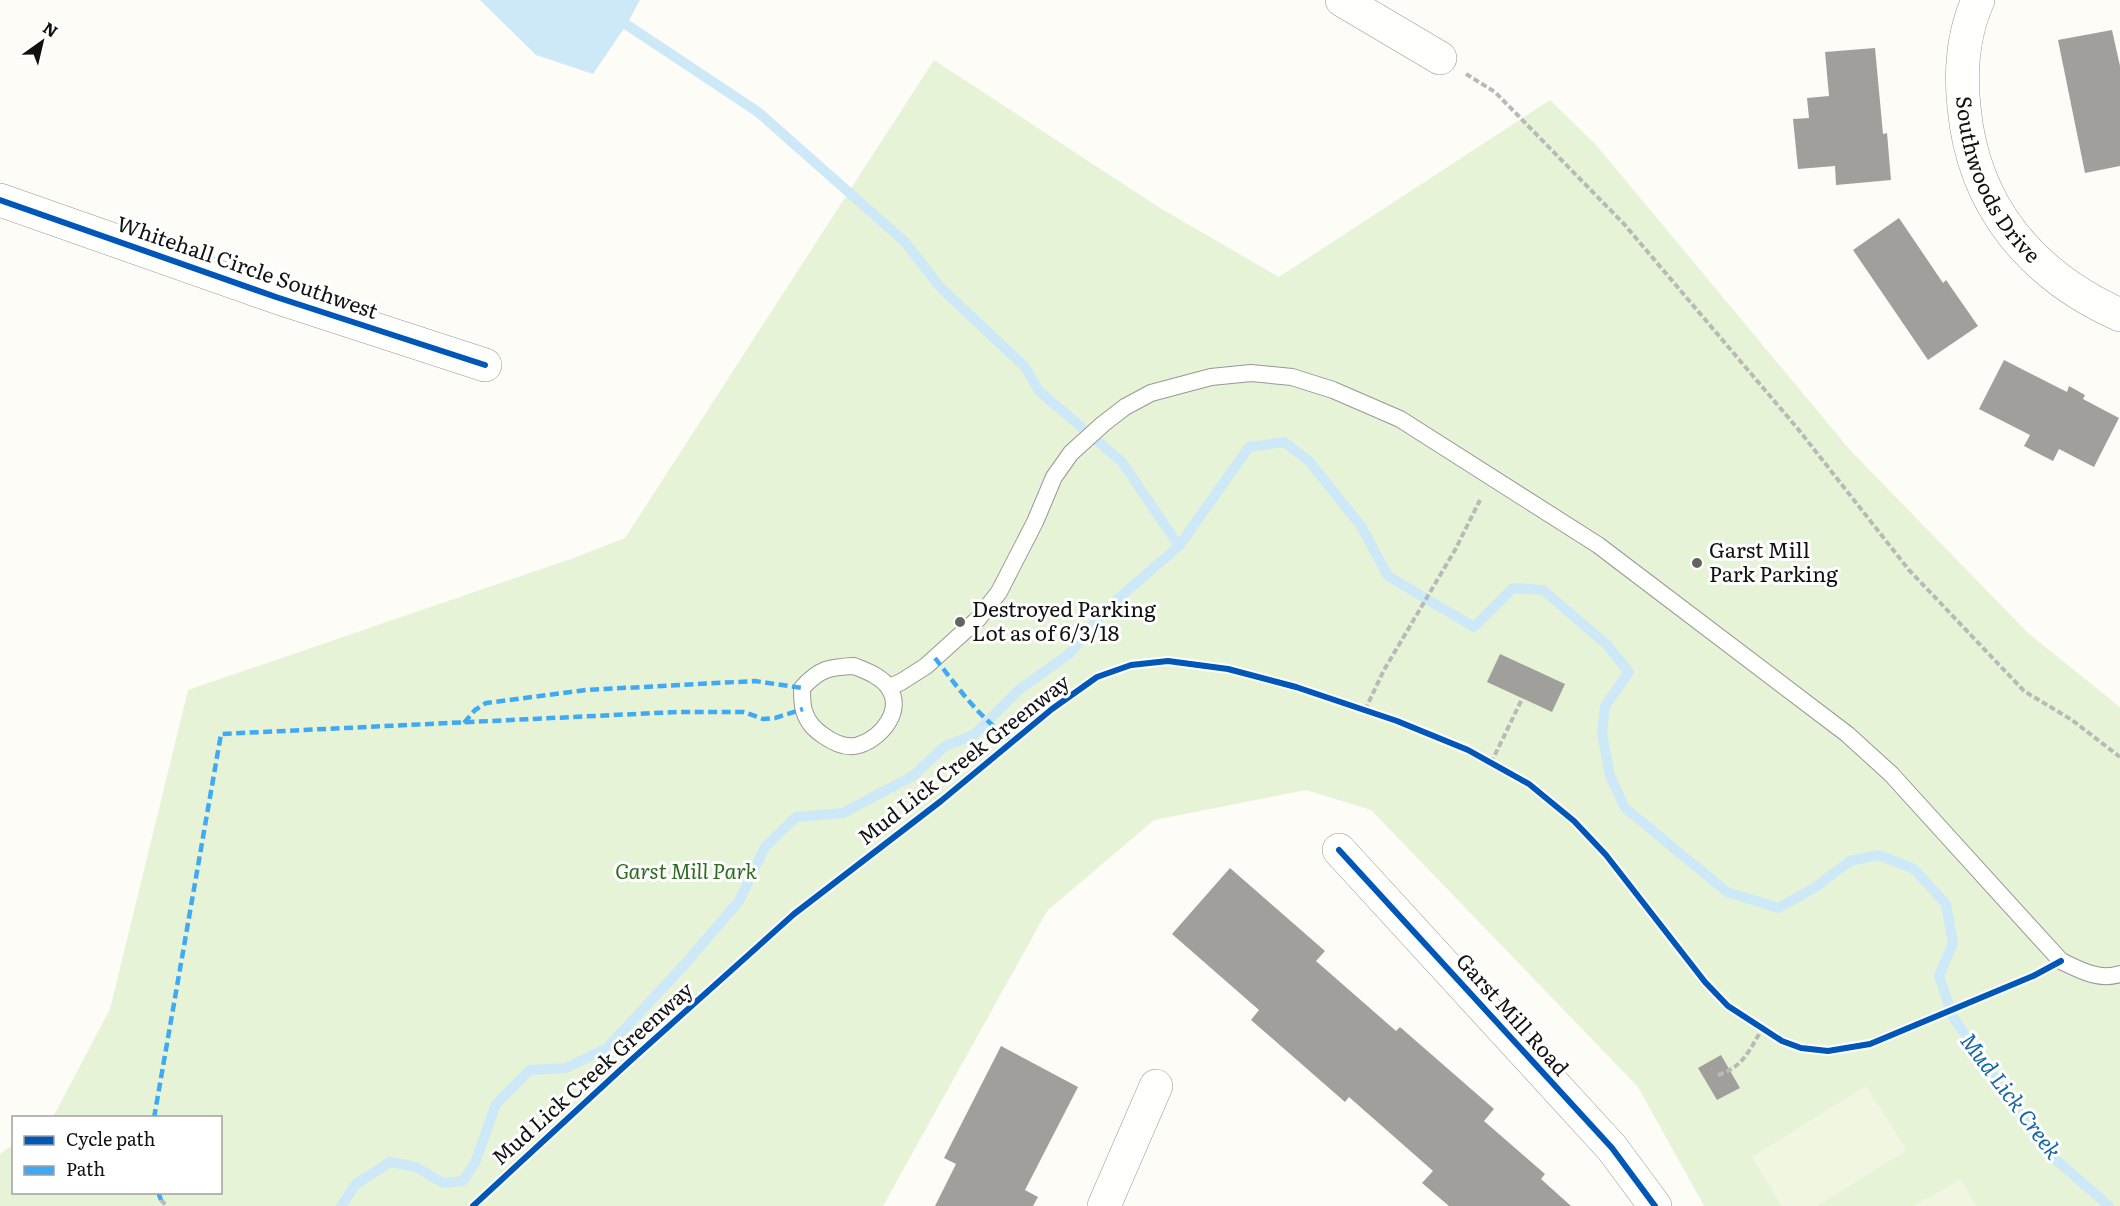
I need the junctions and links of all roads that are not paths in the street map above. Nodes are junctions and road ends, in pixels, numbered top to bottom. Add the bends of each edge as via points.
1 (1342, 0) edge
2 (1978, 0) edge
3 (1440, 58) road end
4 (0, 200) edge
5 (2120, 315) edge
6 (485, 365) dead end
7 (889, 687) junction
8 (1340, 850) dead end
9 (2120, 974) edge
10 (1156, 1086) dead end
11 (1104, 1206) edge
12 (1655, 1206) edge

1 - 3 street
2 - 5 street, Southwoods Drive via 1965,34 1962,83 1966,132 1976,170 1997,212 2019,243 2056,277 2097,305
4 - 6 street, Whitehall Circle Southwest
7 - 7 lane via 874,674 854,666 830,667 813,675 802,688 803,710 813,729 836,744 857,746 877,736 893,715
7 - 9 lane via 926,666 978,619 999,592 1054,477 1071,453 1125,407 1151,393 1211,376 1251,373 1292,377 1400,419 1598,544 1847,734 1891,774 2061,961 2086,974
8 - 12 street, Garst Mill Road via 1612,1148
10 - 11 street

